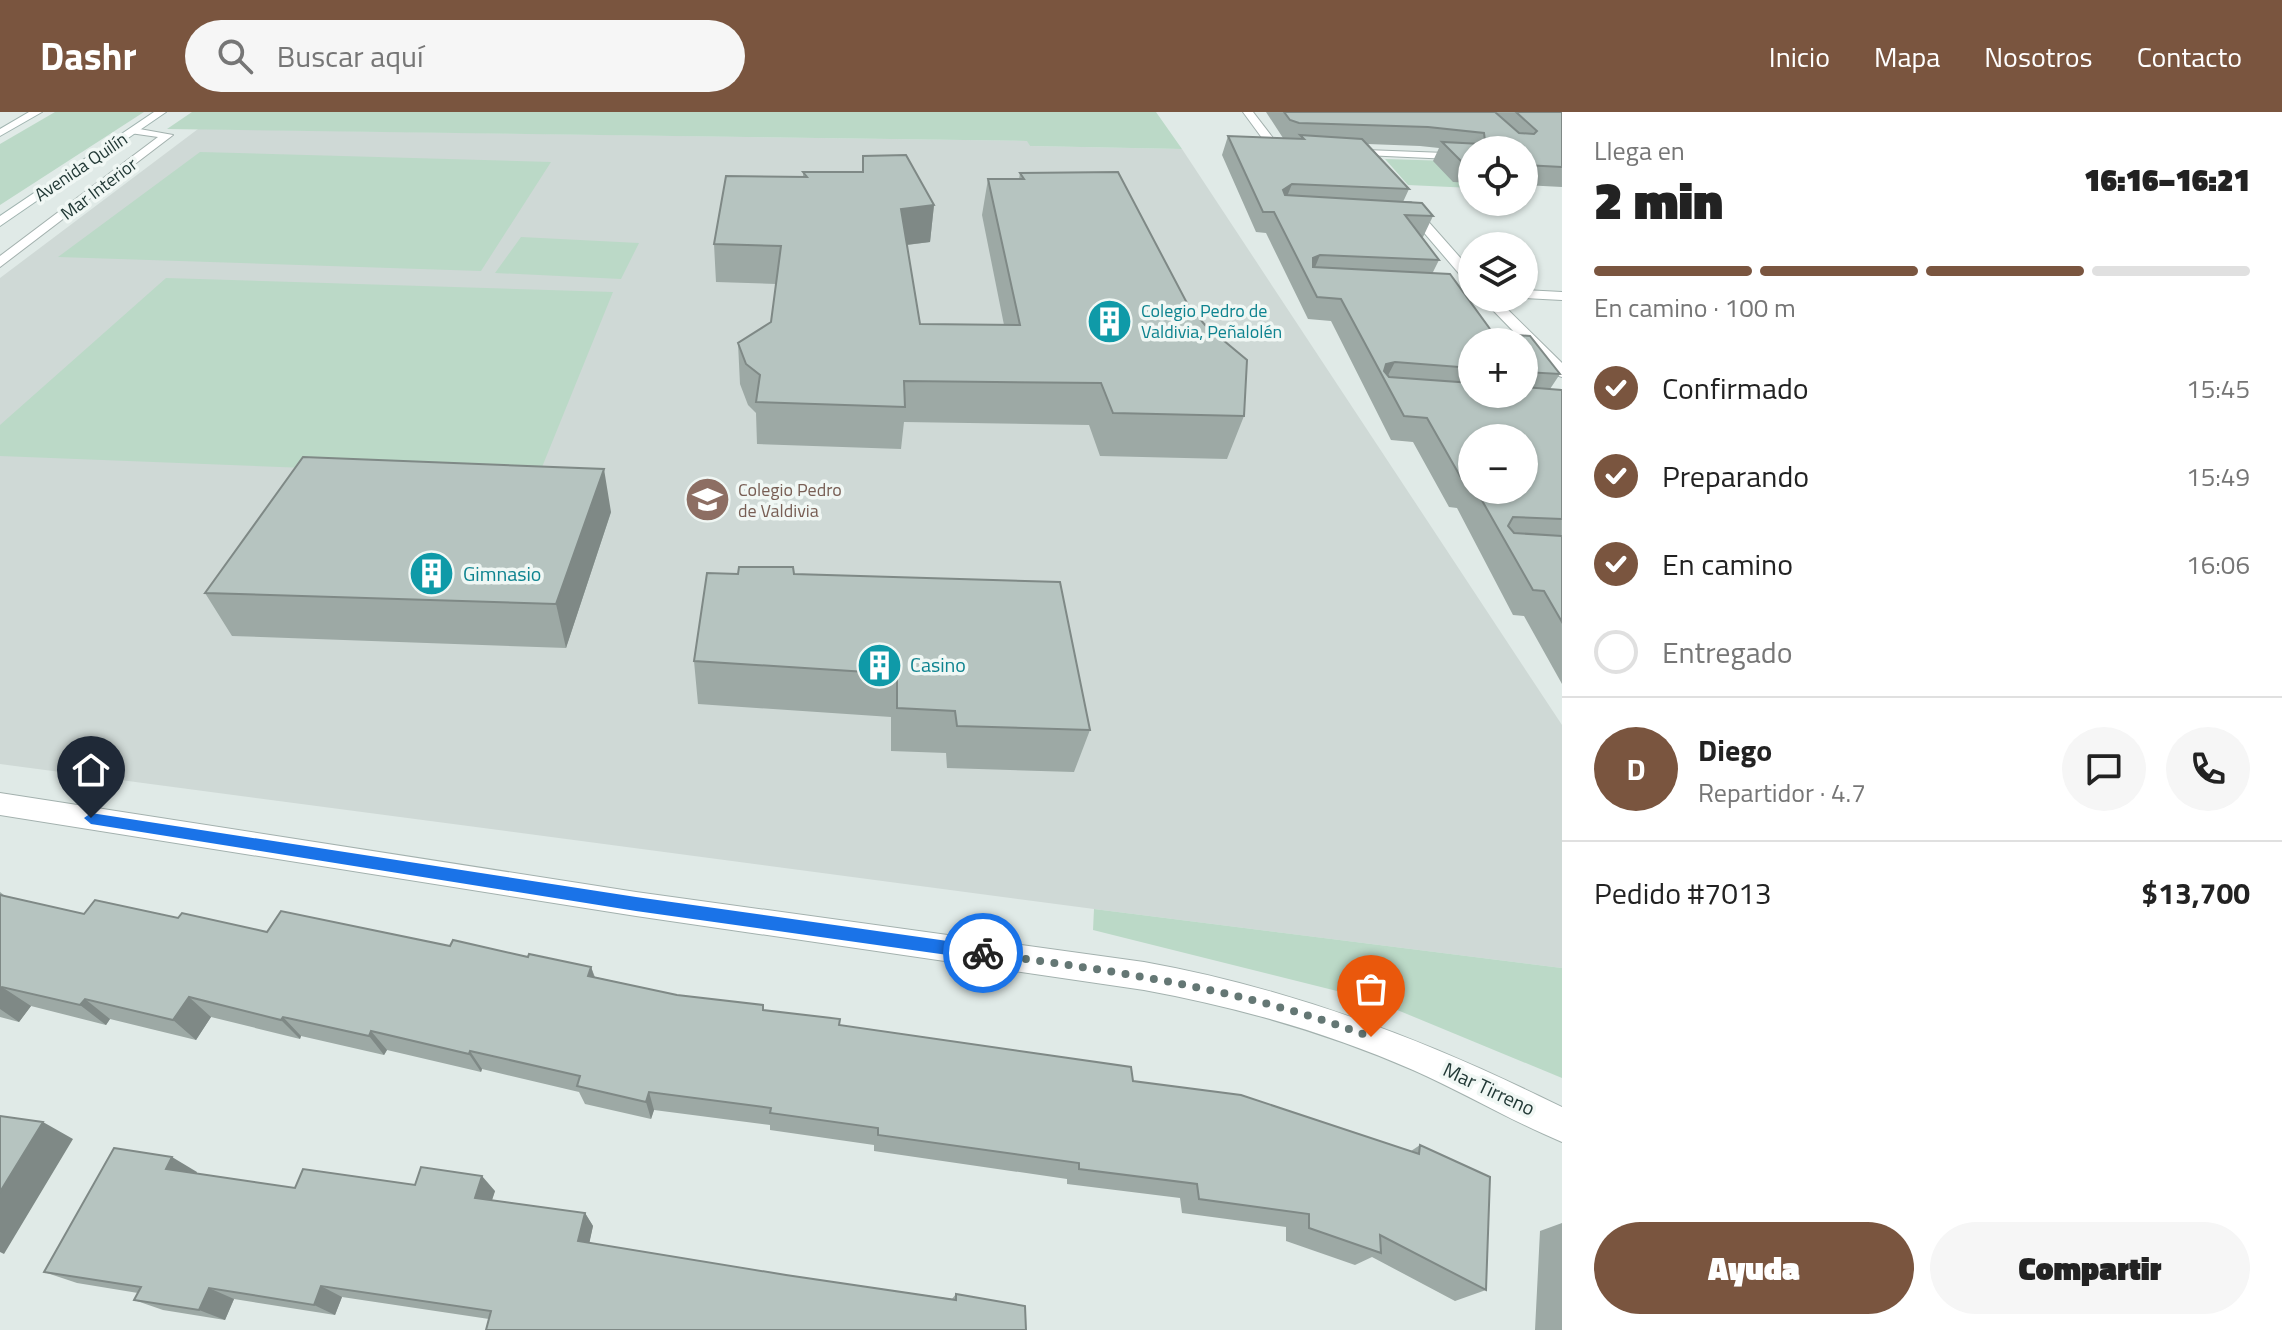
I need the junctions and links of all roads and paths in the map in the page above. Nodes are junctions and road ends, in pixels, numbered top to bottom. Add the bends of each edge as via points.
1 (37, 112) edge
2 (161, 112) edge
3 (1248, 112) edge
4 (134, 131) junction
5 (0, 133) edge
6 (1308, 149) edge
7 (1334, 151) edge
8 (1458, 157) edge
9 (1397, 195) edge
10 (1404, 216) edge
11 (1419, 217) junction
12 (0, 222) edge
13 (0, 263) edge
14 (1458, 263) edge
15 (1538, 295) edge
16 (1562, 296) edge
17 (1502, 312) edge
18 (1562, 372) edge
19 (0, 804) edge
20 (1562, 1125) edge

1 - 5 street
2 - 4 street, Avenida Quilín
3 - 6 street via 1266,137
4 - 12 street, Avenida Quilín
4 - 13 street, Mar Interior via 168,135
7 - 8 street via 1365,157
9 - 11 street
10 - 11 street
11 - 14 street
15 - 16 street
17 - 18 street
19 - 20 street, Mar Tirreno via 1208,988 1398,1048

